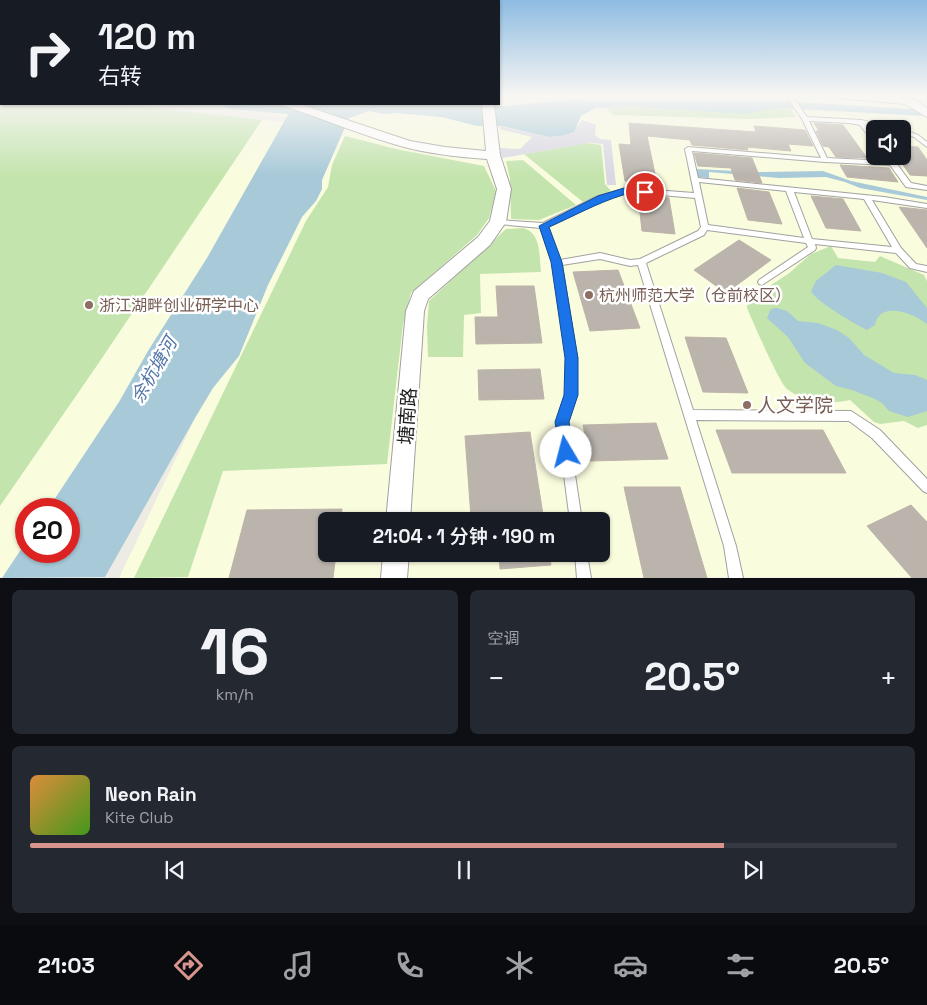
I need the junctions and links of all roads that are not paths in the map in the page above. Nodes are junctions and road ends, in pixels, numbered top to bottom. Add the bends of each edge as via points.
1 (338, 122) edge
2 (489, 122) edge
3 (806, 122) edge
4 (861, 122) joint
5 (866, 123) edge
6 (866, 129) edge
7 (911, 134) edge
8 (927, 145) edge
9 (493, 155) junction
10 (825, 160) junction
11 (866, 162) edge
12 (893, 165) edge
13 (695, 180) junction
14 (927, 188) edge
15 (789, 189) junction
16 (698, 196) junction
17 (867, 198) junction
18 (927, 206) edge
19 (498, 222) junction
20 (544, 226) junction
21 (705, 227) junction
22 (810, 240) junction
23 (898, 250) junction
24 (557, 262) junction
25 (641, 262) junction
26 (927, 269) edge
27 (762, 282) dead end
28 (689, 415) junction
29 (927, 486) edge
30 (399, 512) edge
31 (575, 512) edge
32 (395, 562) edge
33 (582, 562) edge
34 (394, 578) edge
35 (584, 578) edge
36 (736, 578) edge

1 - 9 street via 400,142
2 - 9 street
3 - 10 lane
4 - 5 lane
4 - 6 lane
7 - 8 lane
9 - 19 street via 504,189
10 - 11 lane
10 - 13 lane via 688,149
12 - 14 lane via 910,185
13 - 15 lane
13 - 16 lane
15 - 17 lane
15 - 22 lane
16 - 20 lane via 627,190 601,198
16 - 21 lane
17 - 18 lane
17 - 23 lane
19 - 20 lane
19 - 30 street, 塘南路 via 462,262 420,296 415,311
20 - 24 lane
21 - 22 lane
21 - 25 lane via 702,232
22 - 23 lane
22 - 27 lane via 812,248
23 - 26 lane via 913,266
24 - 25 lane via 600,256 630,263
24 - 31 lane via 572,358 571,395 562,422
25 - 28 lane
28 - 29 lane via 851,416 876,434
28 - 36 lane via 730,546
32 - 34 street
33 - 35 lane

